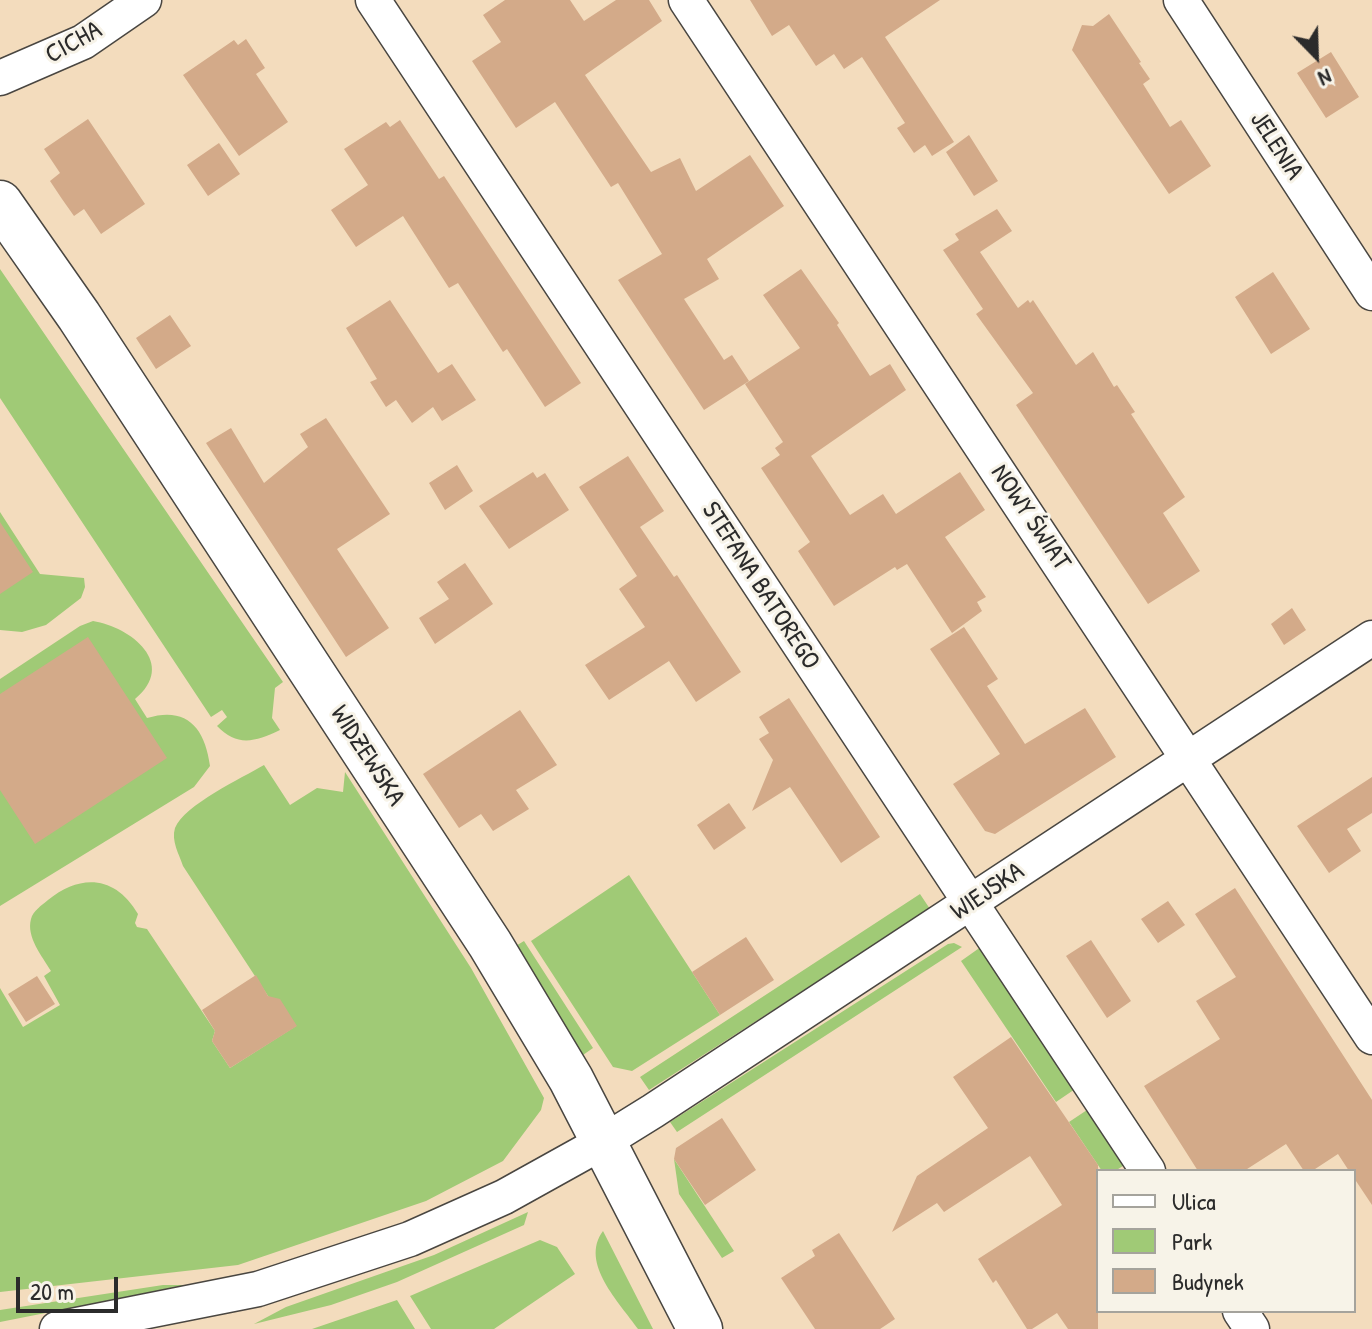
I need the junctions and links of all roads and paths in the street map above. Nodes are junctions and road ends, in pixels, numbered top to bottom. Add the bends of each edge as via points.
1 (144, 0) edge
2 (373, 0) edge
3 (686, 0) edge
4 (1181, 0) edge
5 (0, 78) edge
6 (0, 203) edge
7 (1372, 293) edge
8 (1372, 638) edge
9 (1189, 758) junction
10 (970, 904) junction
11 (1372, 1037) edge
12 (603, 1142) junction
13 (1147, 1169) edge
14 (57, 1329) edge
15 (700, 1329) edge

1 - 5 street, CICHA via 83,42
2 - 10 street, STEFANA BATOREGO
3 - 9 street, NOWY ŚWIAT
4 - 7 street, JELENIA
6 - 12 street, WIDZEWSKA via 490,944
8 - 9 street, WIEJSKA
9 - 10 street, WIEJSKA
9 - 11 street, NOWY ŚWIAT
10 - 12 street, WIEJSKA
10 - 13 street, STEFANA BATOREGO
12 - 14 street, WIEJSKA via 504,1197 410,1239 258,1289
12 - 15 street, WIDZEWSKA

